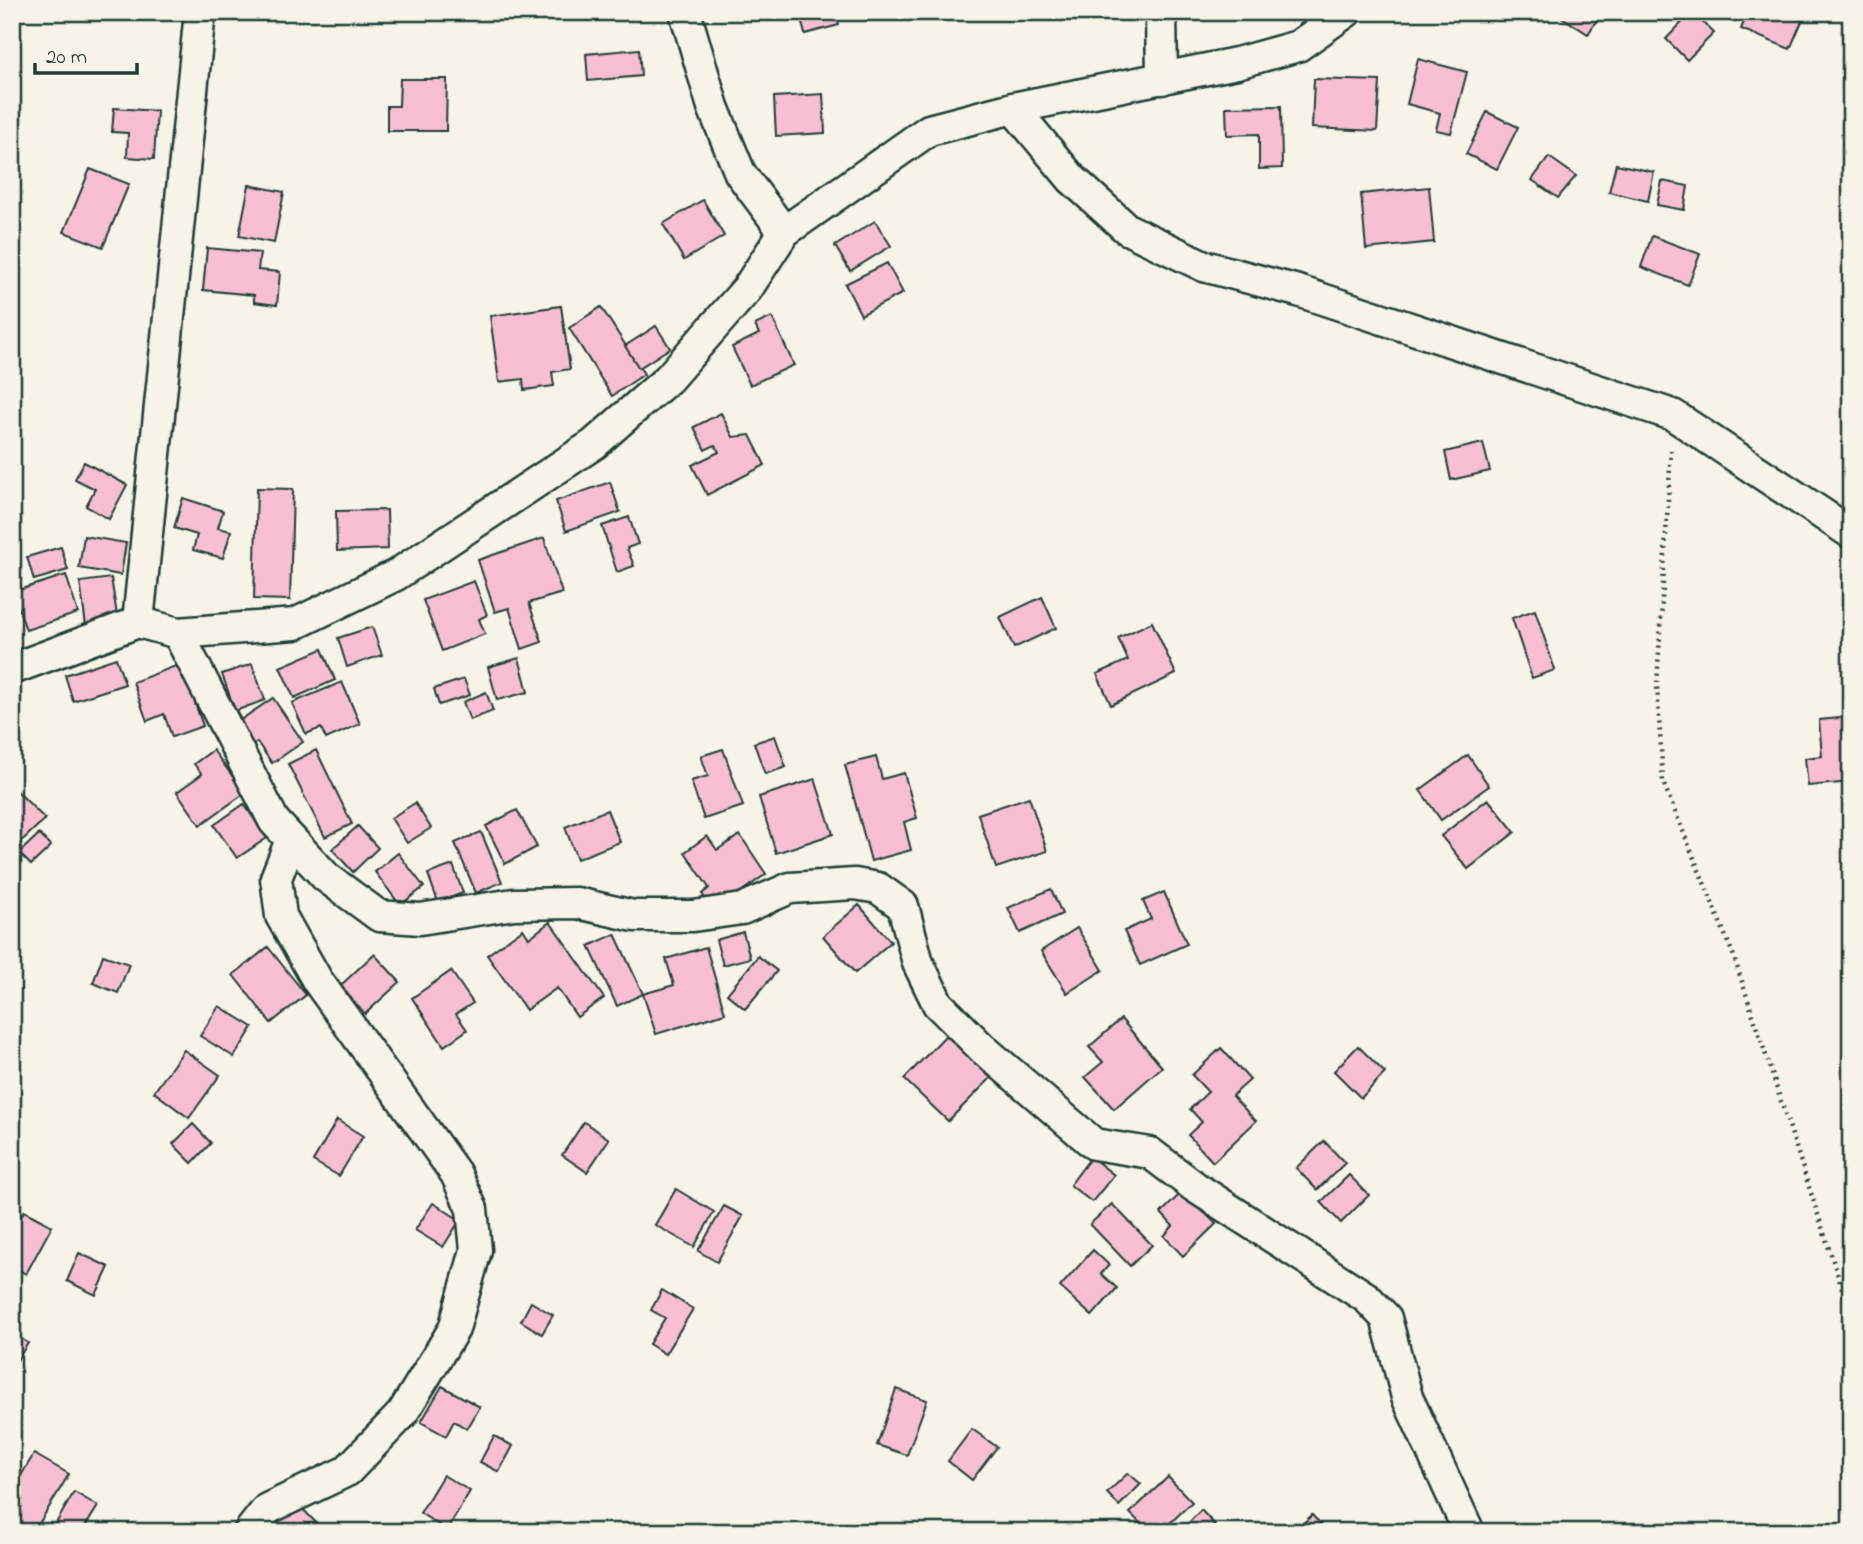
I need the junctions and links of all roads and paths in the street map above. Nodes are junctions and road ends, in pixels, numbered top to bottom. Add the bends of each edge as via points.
1 (201, 12) edge
2 (685, 12) edge
3 (1161, 12) edge
4 (1346, 12) edge
5 (1162, 79) junction
6 (1013, 108) junction
7 (784, 232) junction
8 (1673, 415) junction
9 (1851, 533) edge
10 (138, 622) junction
11 (178, 633) junction
12 (12, 668) edge
13 (291, 840) junction
14 (1851, 1316) edge
15 (249, 1532) edge
16 (1469, 1532) edge

1 - 10 street
2 - 7 street via 713,107 740,173
3 - 5 street
4 - 5 street via 1298,46
5 - 6 street
6 - 7 street via 929,130
6 - 8 street via 1072,179 1128,229 1205,266 1298,291
7 - 11 street via 747,289 668,379 594,444 419,560 295,624
8 - 9 street
8 - 14 path via 1657,685 1663,782 1733,954
10 - 11 street
10 - 12 street
11 - 13 street via 274,821
13 - 15 street via 276,878 281,916 317,980 456,1174 472,1209 476,1250 454,1329 402,1414 347,1471 267,1509
13 - 16 street via 326,877 379,916 420,919 514,904 578,903 634,916 693,916 743,909 790,888 855,884 878,888 903,906 918,963 938,1004 1094,1144 1150,1153 1367,1298 1386,1318 1407,1397

